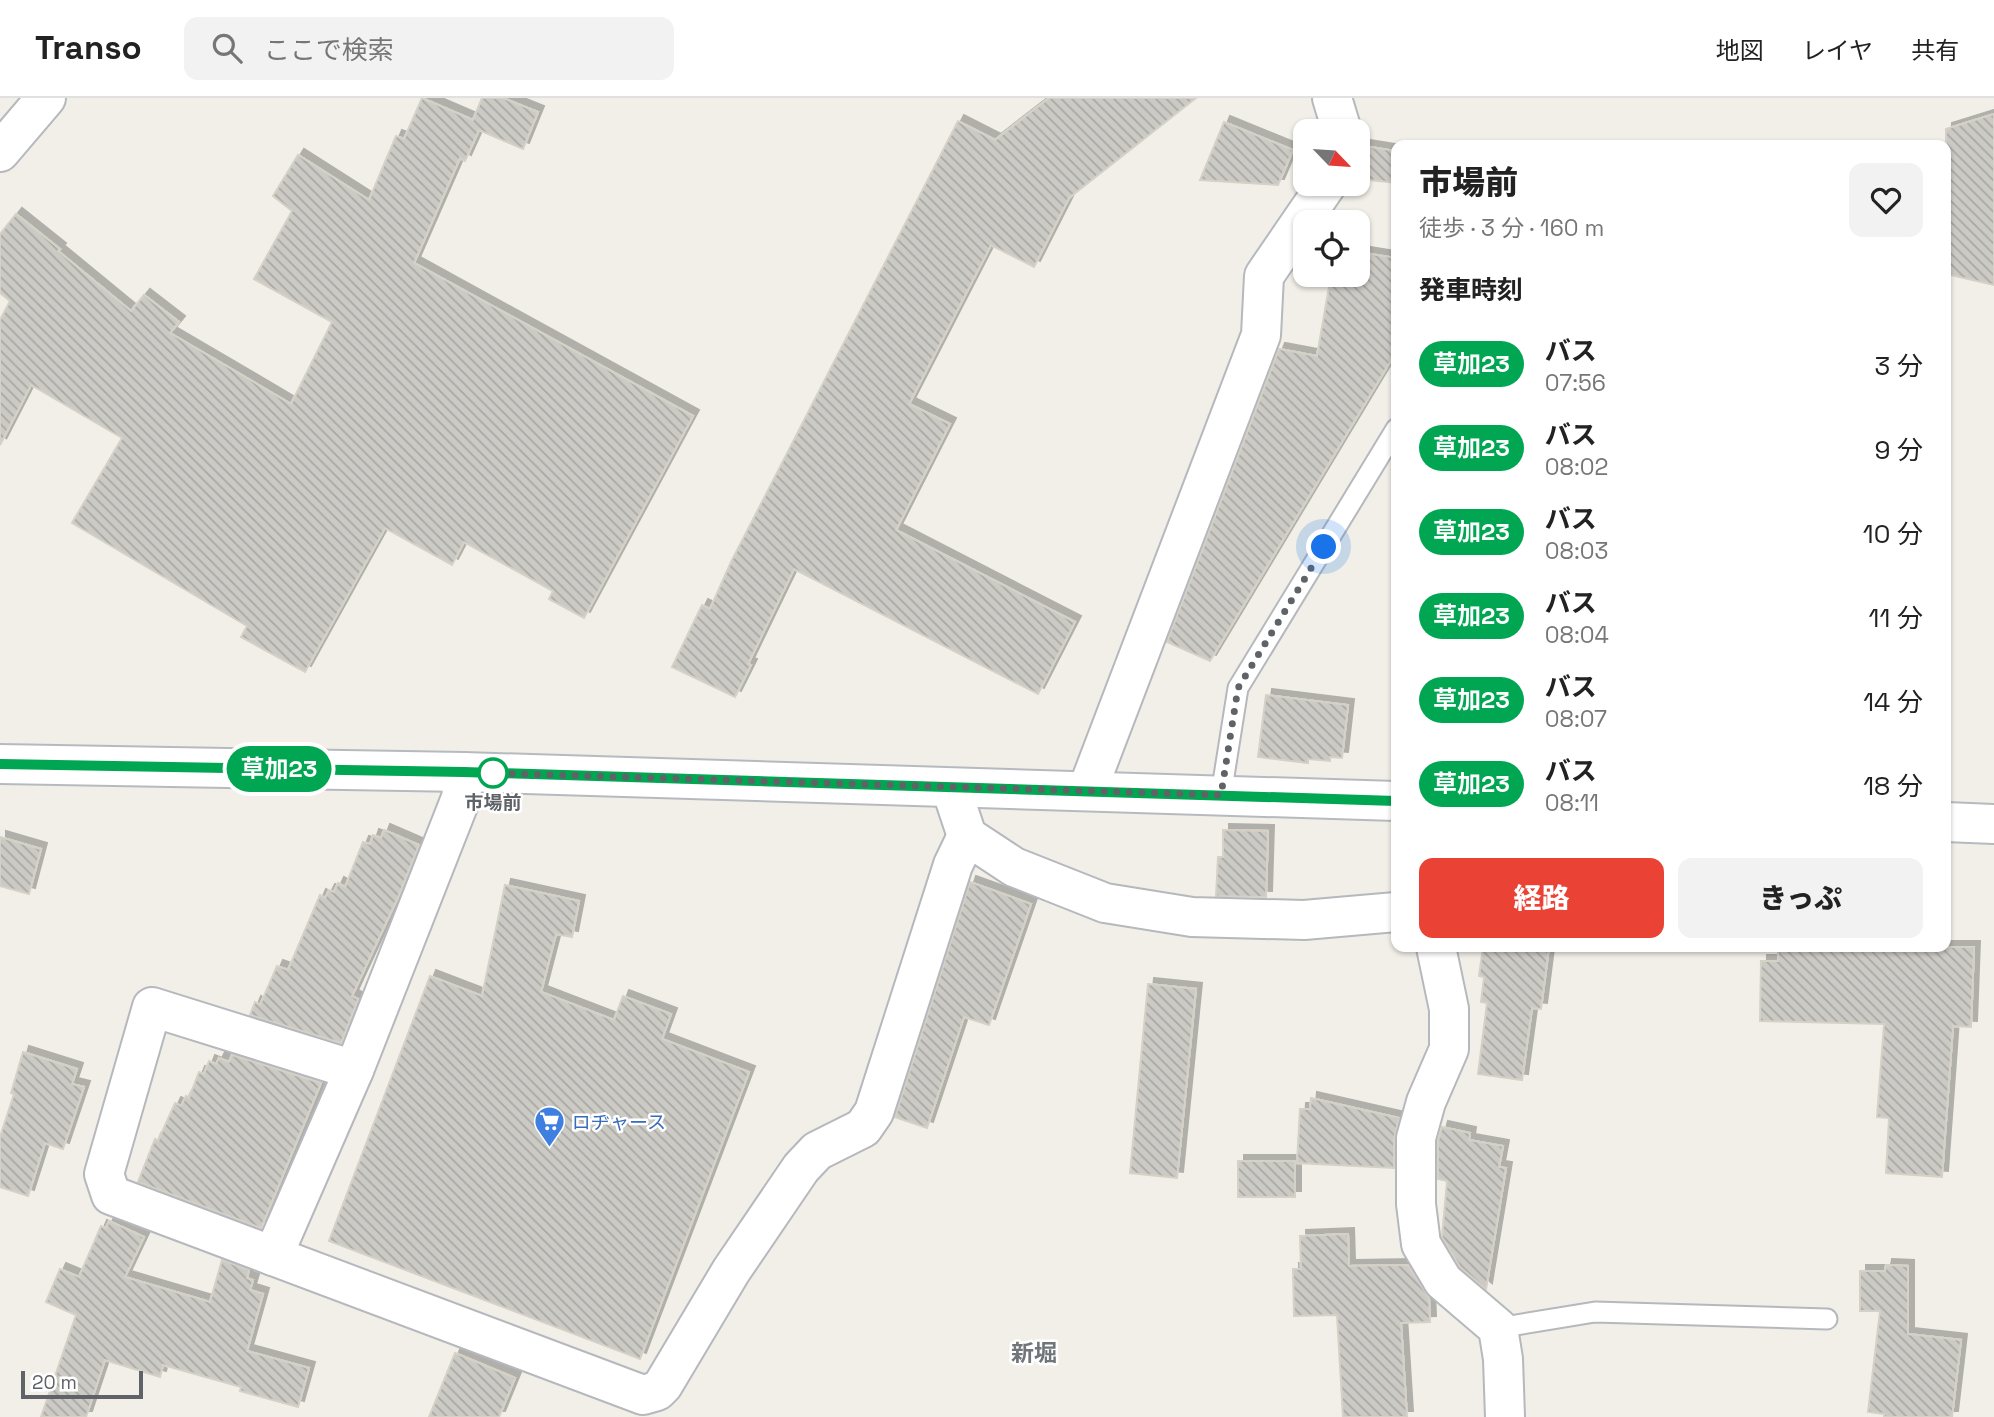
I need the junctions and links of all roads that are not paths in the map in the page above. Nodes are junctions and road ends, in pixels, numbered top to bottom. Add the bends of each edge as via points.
1 (46, 98) edge
2 (1332, 98) edge
3 (1338, 119) edge
4 (0, 152) edge
5 (1319, 196) edge
6 (1391, 437) edge
7 (0, 764) edge
8 (464, 772) junction
9 (951, 788) junction
10 (1087, 791) junction
11 (1221, 795) junction
12 (1391, 801) edge
13 (1951, 822) edge
14 (1994, 824) edge
15 (967, 836) junction
16 (1391, 912) edge
17 (1437, 952) edge
18 (354, 1070) junction
19 (273, 1256) junction
20 (1827, 1319) dead end
21 (1497, 1328) junction
22 (1505, 1417) edge

1 - 4 street
2 - 3 street
5 - 10 street via 1264,275 1261,335
6 - 11 lane via 1238,688
7 - 8 street
8 - 9 street
8 - 18 street via 461,798
9 - 10 street
9 - 15 street
10 - 11 street
11 - 12 street
13 - 14 street
15 - 16 street via 1014,867 1105,903 1192,917 1304,920
15 - 19 street via 953,865 874,1112 863,1128 817,1151 802,1168 657,1391 643,1395
17 - 21 street via 1449,1009 1449,1049 1416,1138 1416,1204 1422,1244 1443,1281
18 - 19 street
18 - 19 street via 152,1007 104,1174 111,1195
20 - 21 lane via 1595,1312
21 - 22 street

